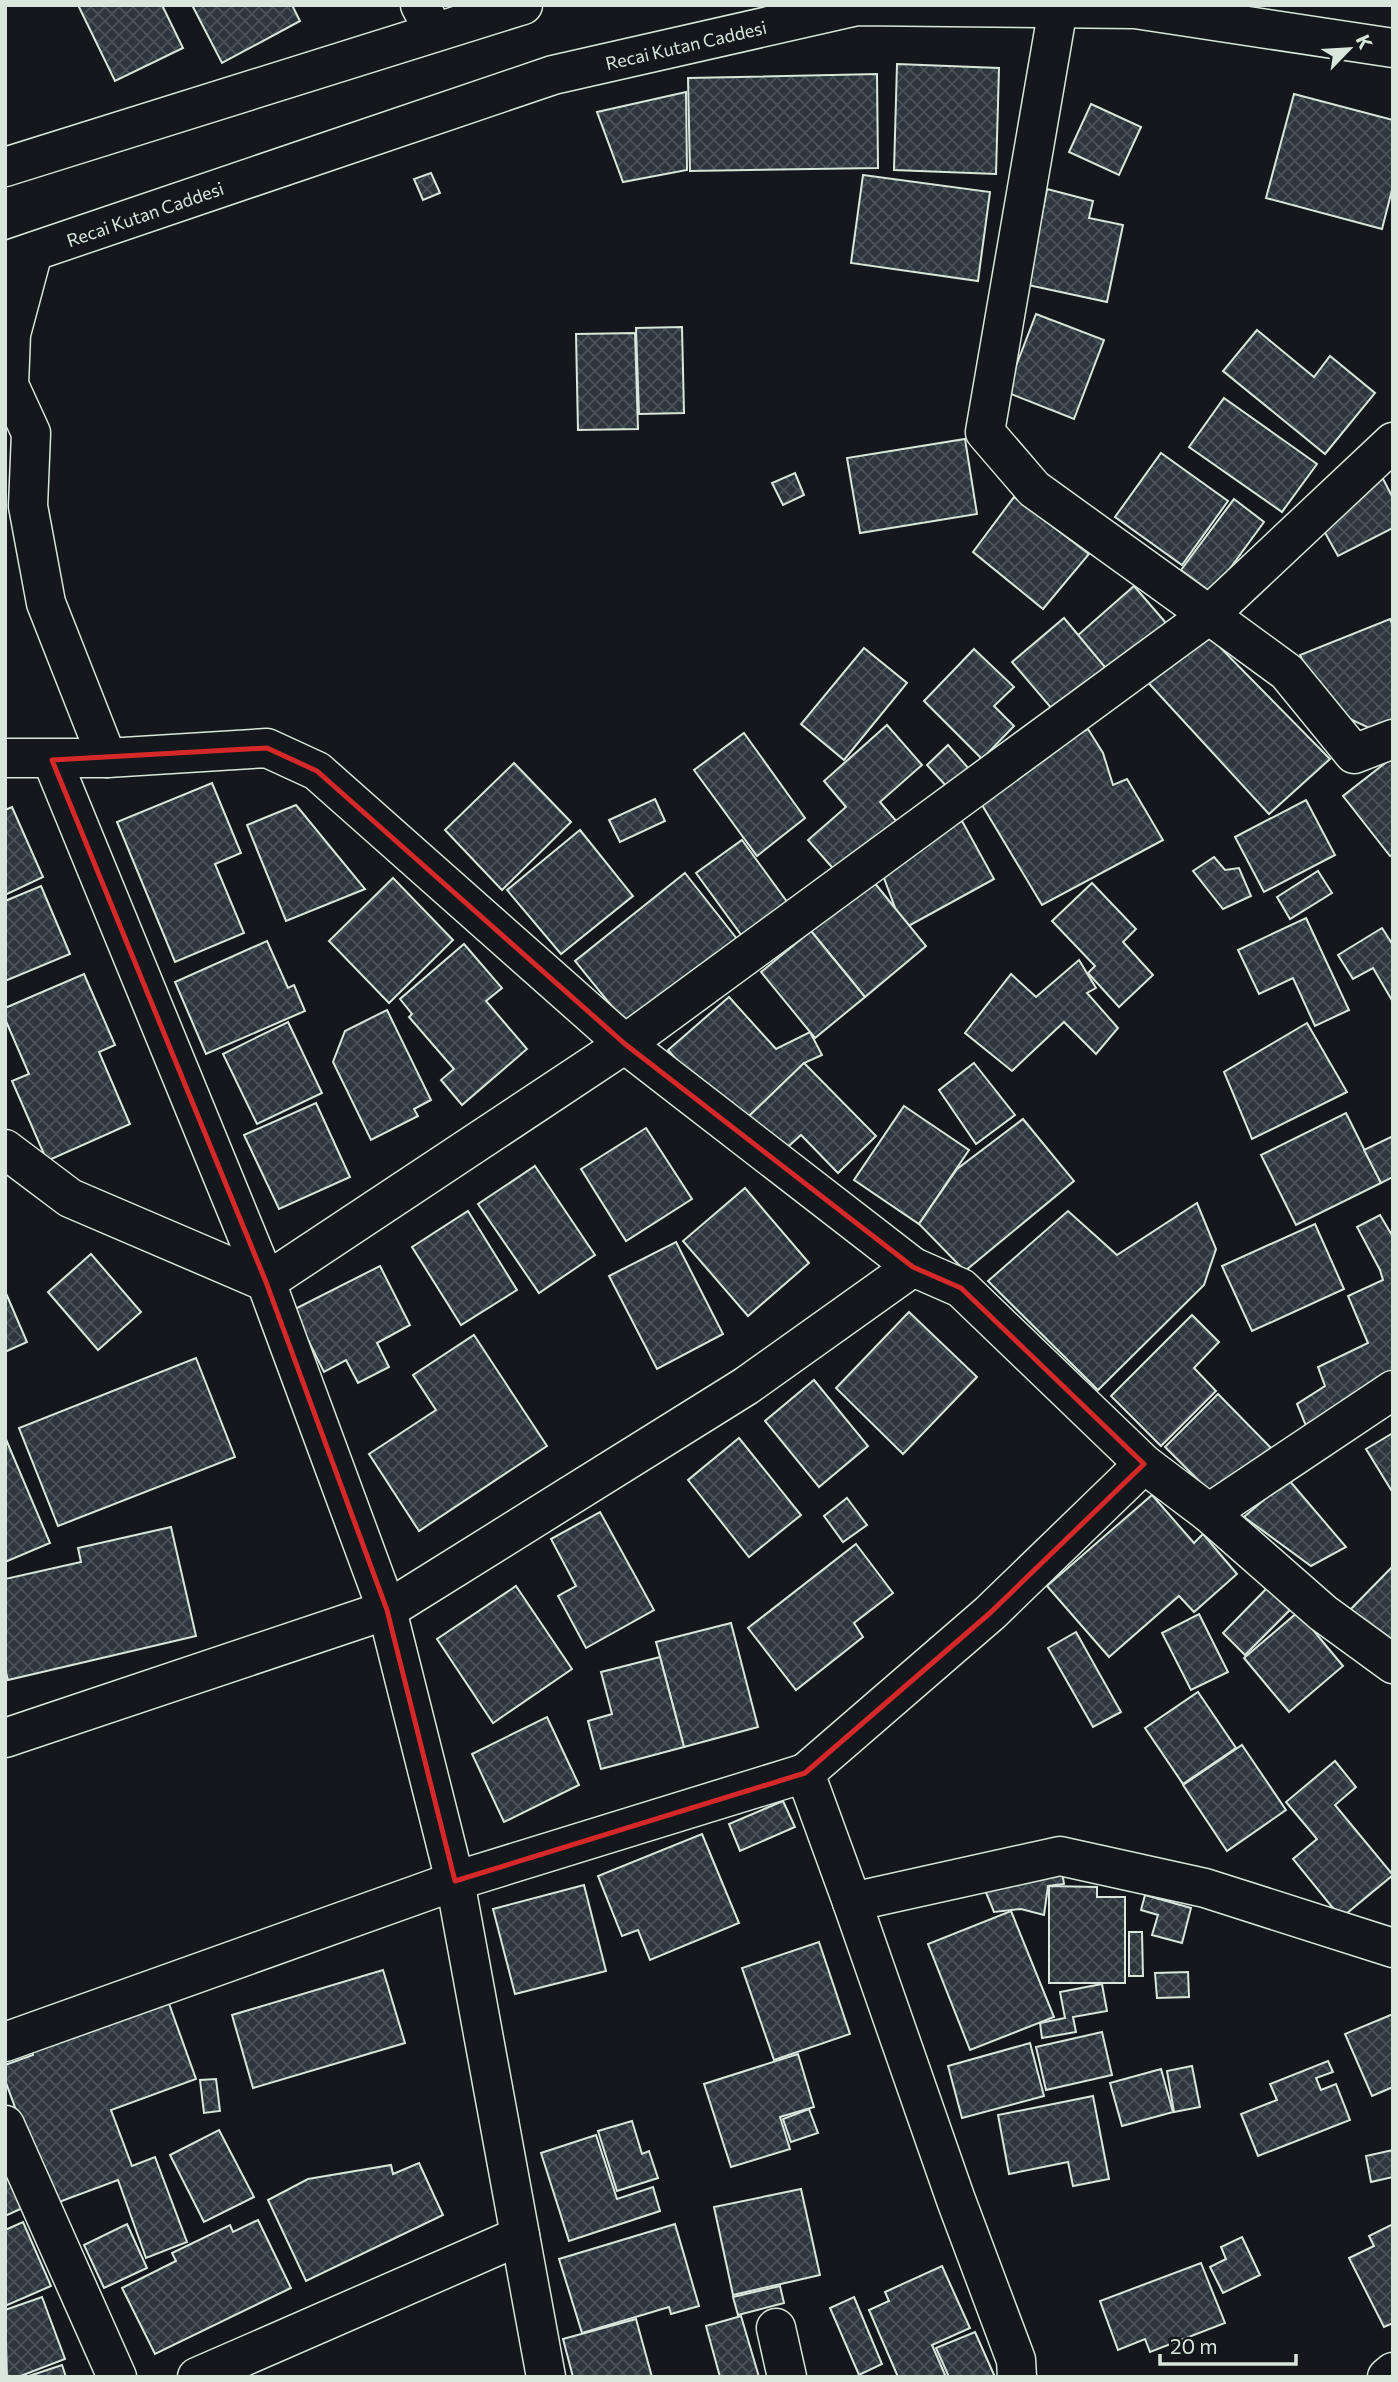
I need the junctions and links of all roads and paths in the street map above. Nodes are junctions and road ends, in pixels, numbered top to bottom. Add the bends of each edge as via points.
1 (523, 5) edge
2 (1058, 8) junction
3 (427, 19) edge
4 (1393, 48) edge
5 (5, 167) edge
6 (19, 256) edge
7 (1393, 442) edge
8 (1209, 615) junction
9 (1393, 739) edge
10 (5, 758) edge
11 (107, 758) junction
12 (52, 760) junction
13 (625, 1044) junction
14 (5, 1149) edge
15 (912, 1266) junction
16 (266, 1282) junction
17 (1393, 1390) edge
18 (1144, 1464) junction
19 (1209, 1513) junction
20 (387, 1610) junction
21 (1393, 1664) edge
22 (5, 1738) edge
23 (805, 1773) junction
24 (455, 1881) junction
25 (852, 1902) junction
26 (1393, 1948) edge
27 (5, 2042) edge
28 (5, 2125) edge
29 (520, 2236) junction
30 (776, 2328) dead end
31 (1393, 2372) edge
32 (117, 2377) edge
33 (197, 2377) edge
34 (546, 2377) edge
35 (787, 2377) edge
36 (1017, 2377) edge
37 (1387, 2377) edge

1 - 3 street
2 - 4 street, Recai Kutan Caddesi via 1135,9
2 - 6 street, Recai Kutan Caddesi via 857,6 553,75
2 - 8 street via 985,432 1034,489
3 - 5 street
6 - 11 street via 9,385 31,433 28,506 47,603
7 - 8 street
8 - 9 street via 1287,672 1354,754
8 - 13 street
10 - 12 street
11 - 12 street
11 - 13 street via 267,748 317,771
12 - 16 street
13 - 15 street
13 - 16 street
14 - 16 street via 71,1198
15 - 18 street via 961,1289
15 - 20 street via 747,1386
16 - 20 street
17 - 19 street
18 - 19 street
18 - 23 street via 990,1613
19 - 21 street via 1323,1613
20 - 22 street
20 - 24 street
23 - 24 street
23 - 25 street
24 - 27 street
24 - 29 street
25 - 26 street via 1060,1856 1205,1888
25 - 36 street via 1016,2360
28 - 32 street
29 - 33 street
29 - 34 street
30 - 35 street
31 - 37 street

